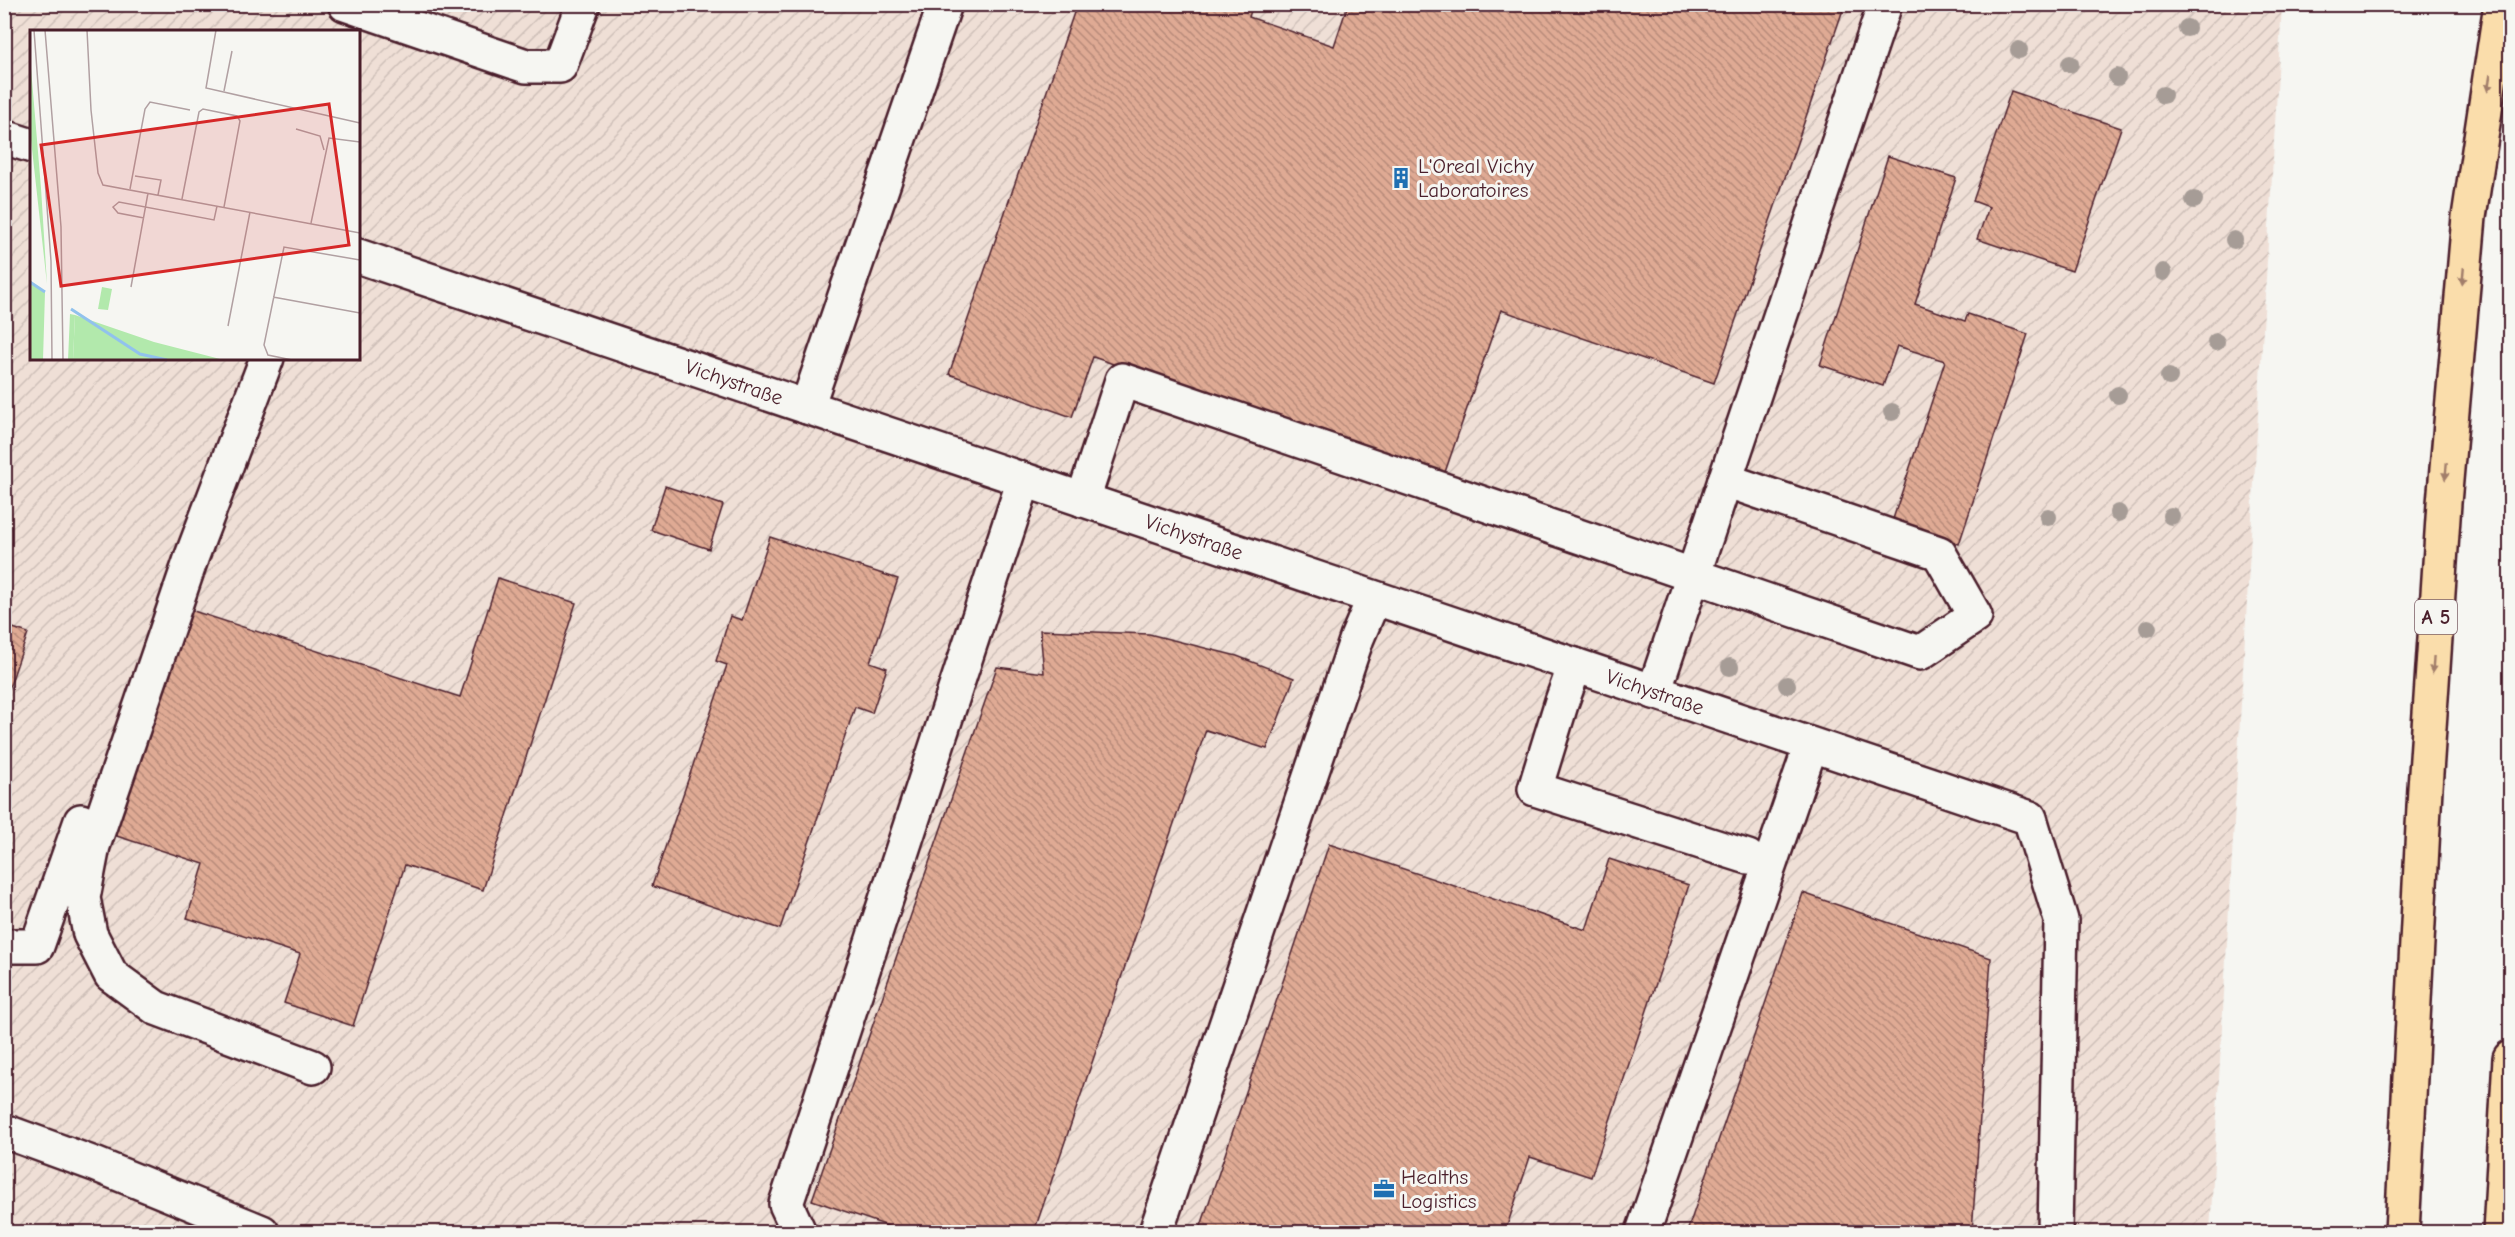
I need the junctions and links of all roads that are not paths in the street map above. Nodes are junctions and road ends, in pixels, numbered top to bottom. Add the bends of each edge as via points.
1 (345, 4) edge
2 (583, 4) edge
3 (945, 4) edge
4 (1885, 4) edge
5 (2501, 4) edge
6 (4, 136) edge
7 (30, 145) edge
8 (360, 257) edge
9 (245, 360) edge
10 (266, 360) edge
11 (807, 407) junction
12 (1024, 480) junction
13 (1725, 480) junction
14 (1083, 500) junction
15 (1693, 577) junction
16 (1374, 598) junction
17 (1575, 665) junction
18 (1654, 692) junction
19 (1811, 745) junction
20 (1748, 857) dead end
21 (4, 946) edge
22 (2511, 1058) edge
23 (313, 1067) dead end
24 (4, 1131) edge
25 (262, 1233) edge
26 (799, 1233) edge
27 (1156, 1233) edge
28 (1644, 1233) edge
29 (2055, 1233) edge
30 (2402, 1233) edge
31 (2500, 1233) edge

1 - 2 street via 526,66 560,66
3 - 11 street
4 - 13 street
5 -> 30 highway, A 5 via 2469,217 2445,491
6 - 7 street
8 - 11 street, Vichystraße
9 - 21 street via 37,946
10 - 23 street via 184,578 93,846 83,898 90,934 111,975 156,1008
11 - 12 street, Vichystraße
12 - 14 street, Vichystraße
12 - 26 street via 786,1204
13 - 15 street
13 - 15 street via 1939,553 1974,616 1920,653
14 - 15 street via 1122,380
14 - 16 street, Vichystraße
15 - 18 street
16 - 17 street, Vichystraße
16 - 27 street via 1353,649
17 - 18 street, Vichystraße
17 - 20 street via 1535,789
18 - 19 street, Vichystraße
19 - 28 street
19 - 29 street, Vichystraße via 2030,818 2061,920
22 - 31 highway
24 - 25 street

